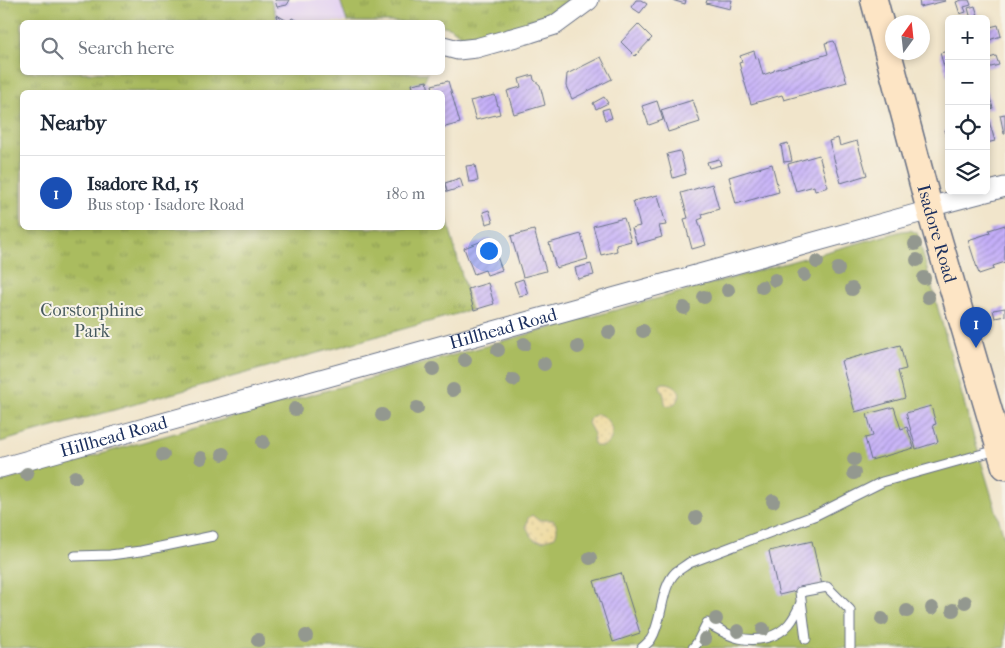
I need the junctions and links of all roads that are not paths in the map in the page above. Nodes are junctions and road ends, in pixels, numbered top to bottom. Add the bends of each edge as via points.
1 (588, 0) edge
2 (874, 0) edge
3 (445, 47) edge
4 (1005, 186) edge
5 (929, 207) junction
6 (1001, 440) edge
7 (0, 468) edge
8 (213, 536) dead end
9 (75, 556) dead end
10 (802, 603) junction
11 (651, 639) junction
12 (806, 639) dead end
13 (642, 648) edge
14 (657, 648) edge
15 (693, 648) edge
16 (850, 648) edge

1 - 3 street via 555,25 530,34 476,48 458,50
2 - 5 street, Isadore Road
4 - 5 street, Hillhead Road
5 - 6 street, Isadore Road
5 - 7 street, Hillhead Road via 919,213
6 - 11 lane via 882,482 816,515 689,563 675,572 669,582
8 - 9 lane via 141,551
10 - 12 lane
10 - 15 lane via 782,632 754,640 738,638 707,624
10 - 16 lane via 800,592 827,586 850,610
11 - 13 lane
11 - 14 lane

